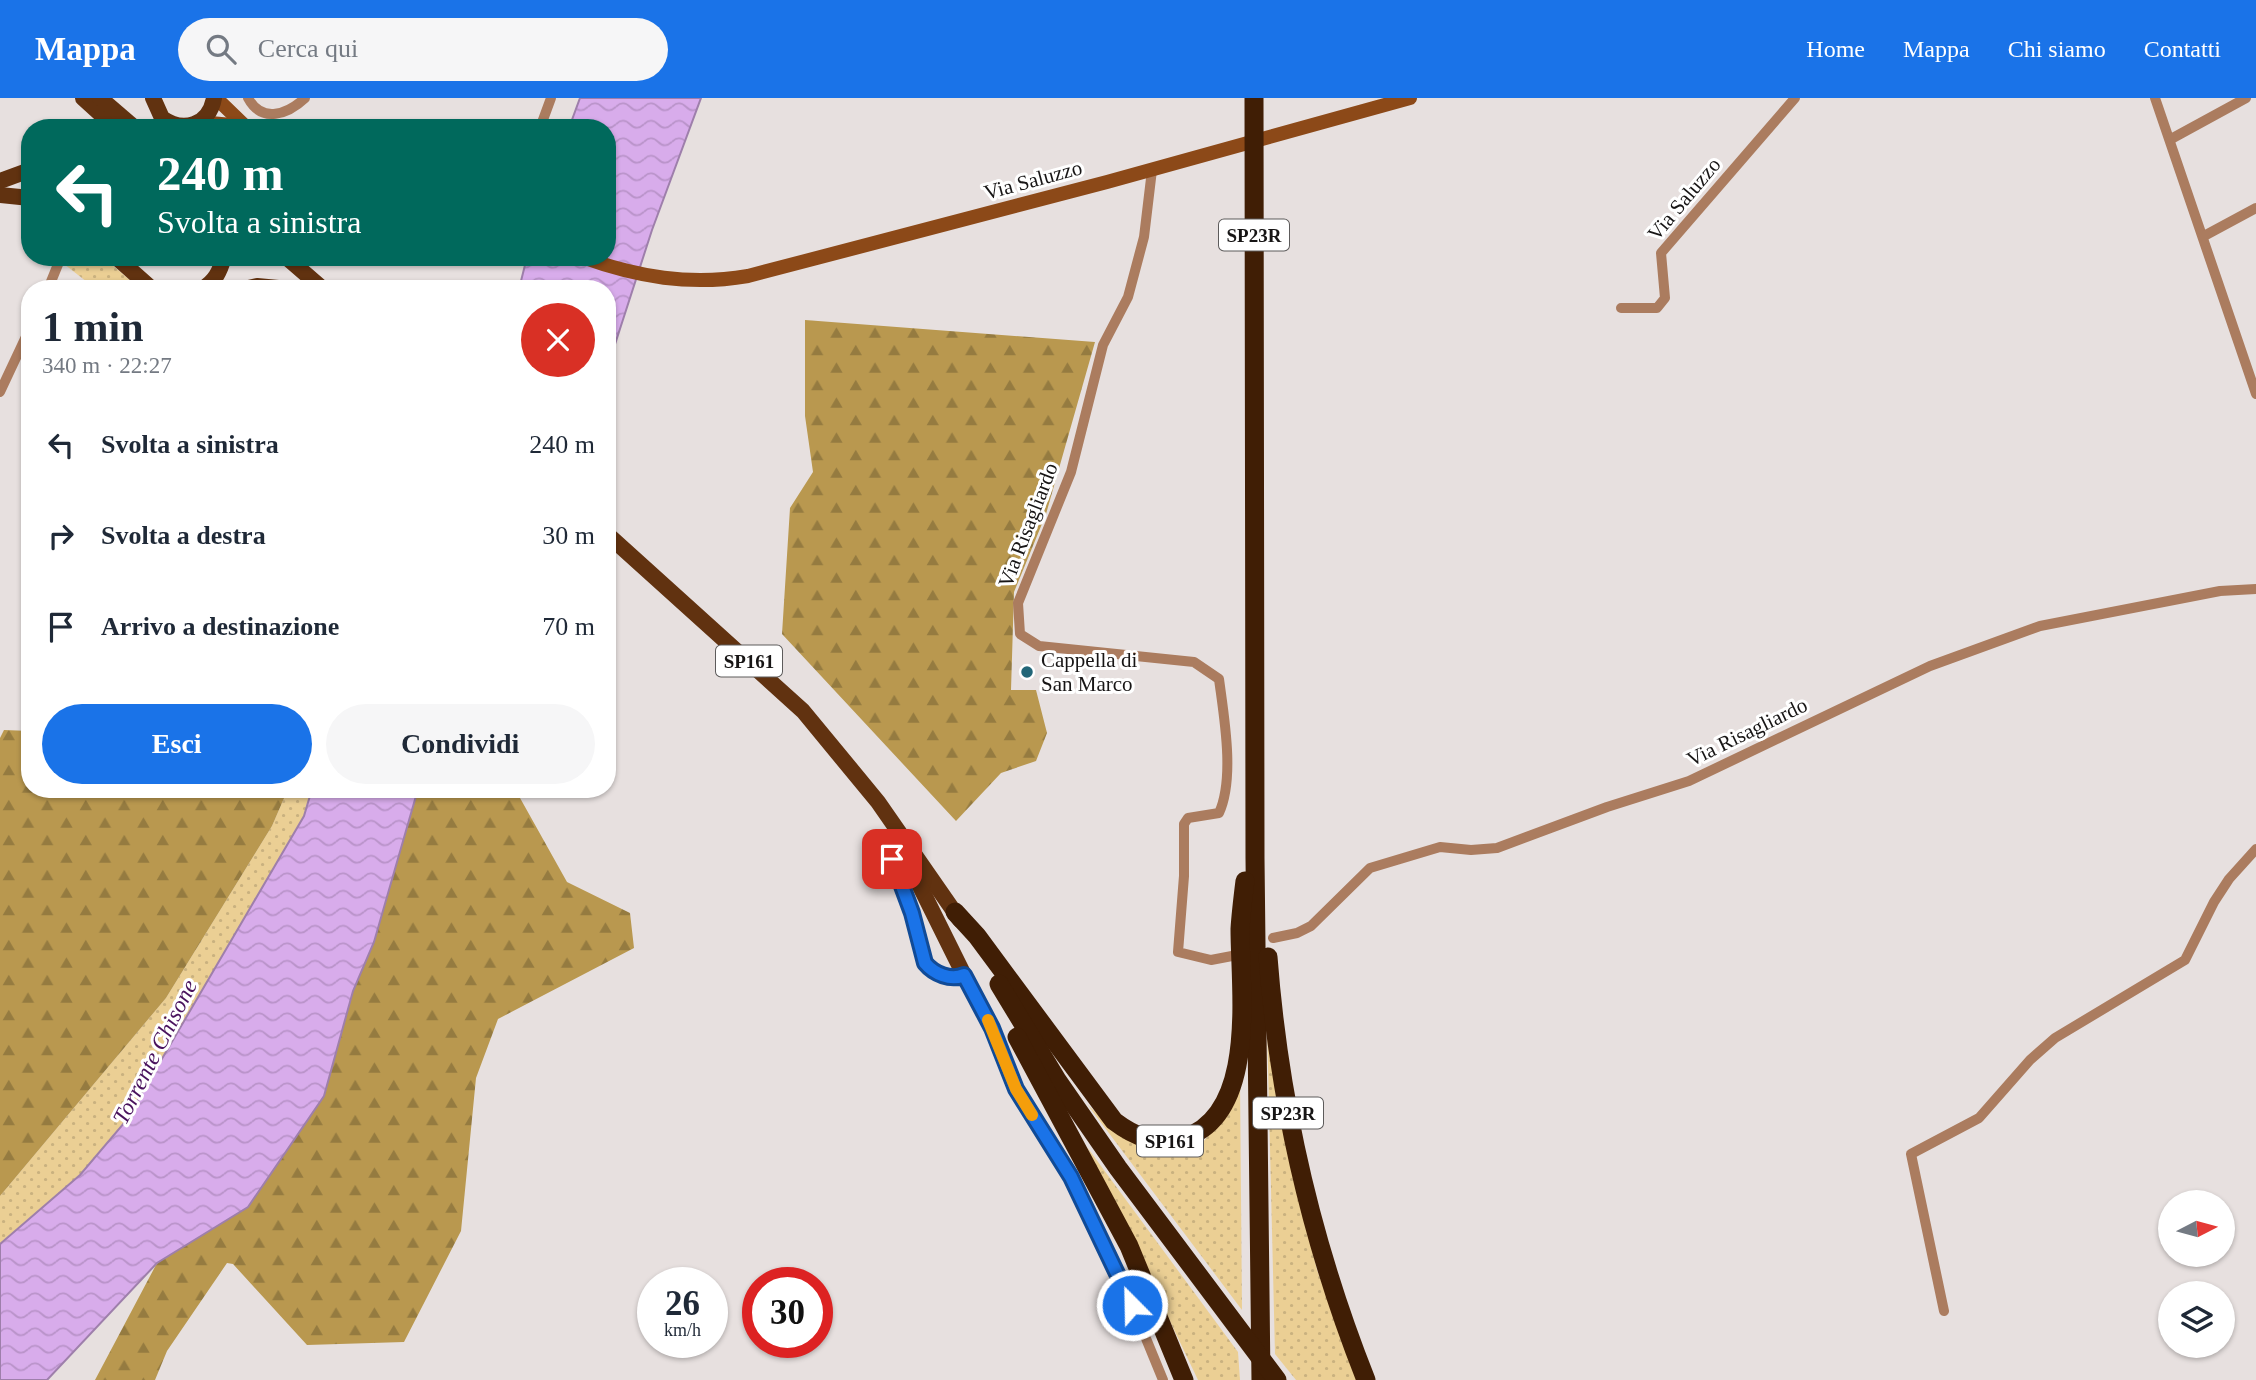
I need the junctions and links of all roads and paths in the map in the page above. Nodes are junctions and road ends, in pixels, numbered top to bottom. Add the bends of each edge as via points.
1 (83, 98) edge
2 (100, 98) edge
3 (117, 98) edge
4 (215, 98) edge
5 (248, 98) edge
6 (305, 98) edge
7 (551, 98) edge
8 (1244, 98) edge
9 (1254, 98) edge
10 (1410, 98) edge
11 (1795, 98) edge
12 (2155, 98) edge
13 (2246, 98) edge
14 (153, 99) edge
15 (119, 118) edge
16 (141, 119) edge
17 (162, 119) edge
18 (206, 119) edge
19 (238, 119) edge
20 (543, 119) edge
21 (1249, 122) junction
22 (2171, 139) junction
23 (1152, 170) junction
24 (21, 173) edge
25 (0, 181) edge
26 (0, 195) edge
27 (21, 197) edge
28 (2256, 208) edge
29 (2204, 236) junction
30 (126, 266) edge
31 (296, 266) edge
32 (616, 266) edge
33 (142, 280) edge
34 (313, 280) edge
35 (1621, 308) dead end
36 (21, 347) edge
37 (0, 392) edge
38 (2256, 394) edge
39 (616, 542) edge
40 (2256, 589) edge
41 (878, 802) junction
42 (1253, 845) junction
43 (2256, 849) edge
44 (892, 859) dead end
45 (956, 912) junction
46 (1273, 938) dead end
47 (1232, 956) dead end
48 (984, 959) junction
49 (964, 975) junction
50 (1944, 1311) dead end
51 (1163, 1380) edge
52 (1184, 1380) edge
53 (1252, 1380) edge
54 (1261, 1380) edge
55 (1277, 1380) edge
56 (1366, 1380) edge

1 - 15 main road
2 - 15 main road
3 - 15 main road
4 - 18 main road
4 - 19 main road
5 - 6 street via 260,112 275,115 291,110
7 - 20 street
8 - 21 highway, SP23R
9 - 21 highway, SP23R
10 - 23 main road, Via Saluzzo
11 - 35 street, Via Saluzzo via 1661,253 1665,298 1657,308
12 - 22 street
13 - 22 street
14 - 16 main road
14 - 17 main road
21 - 42 highway, SP23R
22 - 29 street
23 - 32 main road, Via Saluzzo via 748,276 705,282 664,279
23 - 47 street, Via Risagliardo via 1144,237 1128,297 1103,345 1070,472 1018,603 1020,634 1039,646 1194,662 1219,679 1225,793 1219,813 1188,818 1184,824 1178,952 1211,960
24 - 25 main road
26 - 27 main road
28 - 29 street
29 - 38 street
30 - 33 main road
31 - 34 main road
36 - 37 street
39 - 41 main road, SP161 via 803,711
40 - 46 street, Via Risagliardo via 2220,591 2040,626 1930,666 1689,781 1497,848 1440,847 1370,868 1311,926
41 - 45 main road, SP161
41 - 49 main road
42 - 45 highway, SP161 via 1240,926 1236,1073 1217,1115 1195,1134 1174,1141 1140,1137 1114,1121
42 - 53 highway, SP23R
42 - 54 highway, SP23R
42 - 56 highway, SP23R via 1292,1134 1318,1240
43 - 50 street via 2214,902 2185,960 2056,1038 1979,1118 1911,1154
44 - 49 street via 925,963 940,975
45 - 48 main road, SP161
48 - 52 highway, SP161 via 994,993 1129,1246
48 - 55 highway, SP161 via 1056,1080
49 - 51 street via 1016,1089 1071,1177 1122,1280

